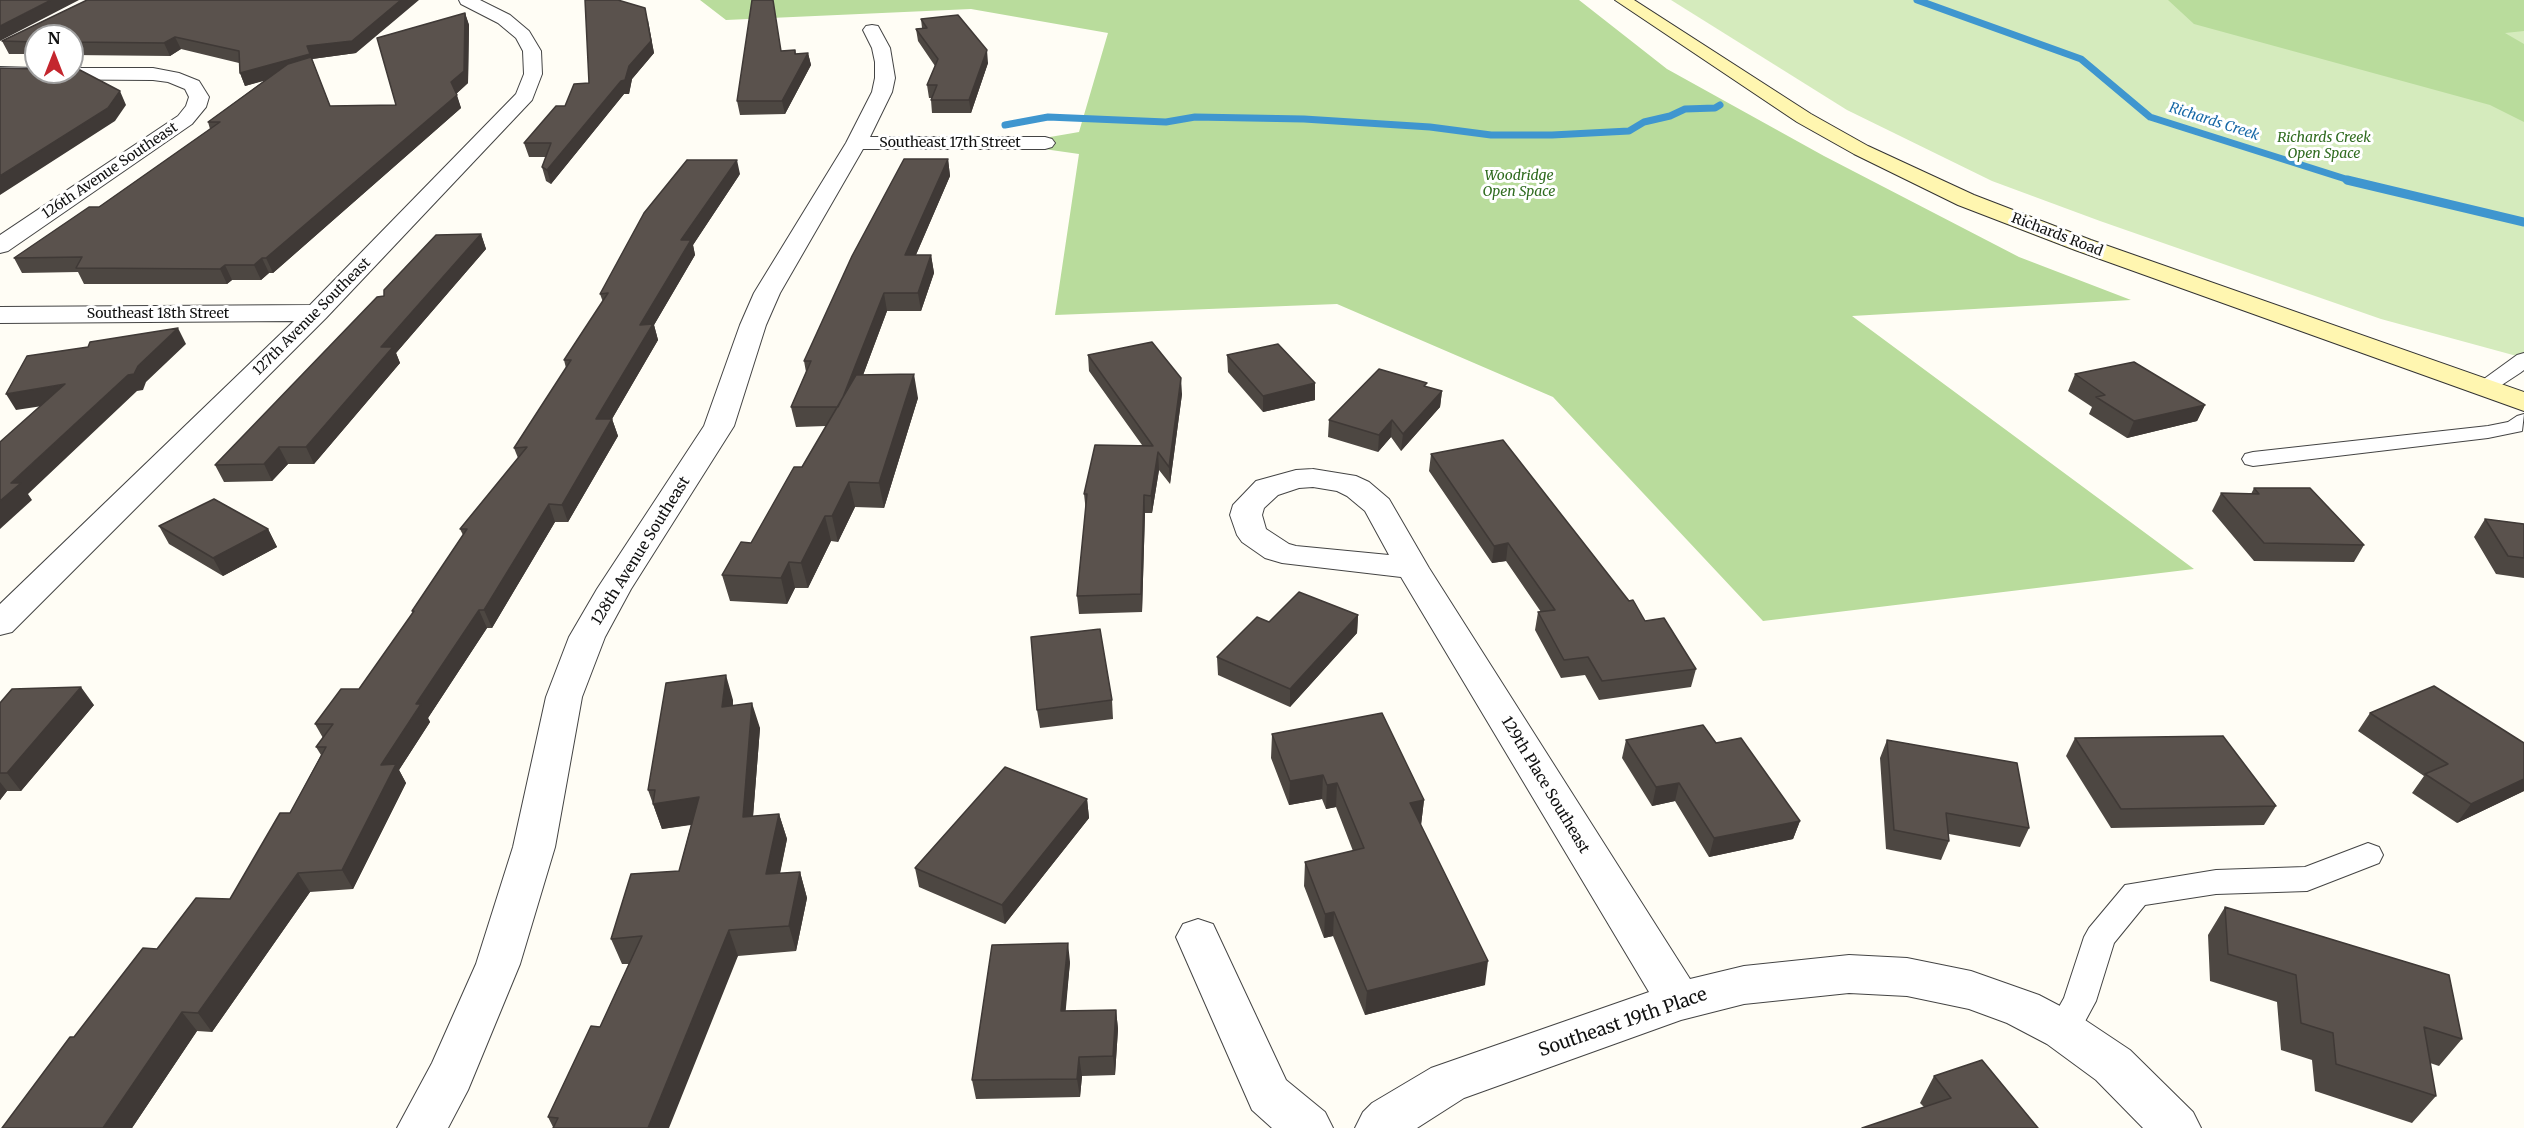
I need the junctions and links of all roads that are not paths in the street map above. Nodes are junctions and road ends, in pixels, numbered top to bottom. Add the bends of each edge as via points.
1 (467, 0) edge
2 (1623, 0) edge
3 (872, 30) dead end
4 (0, 73) edge
5 (856, 143) junction
6 (1045, 143) dead end
7 (0, 246) edge
8 (317, 313) junction
9 (0, 315) edge
10 (2524, 359) edge
11 (2484, 388) junction
12 (2524, 402) edge
13 (2524, 420) edge
14 (2253, 459) dead end
15 (1412, 568) dead end
16 (0, 624) edge
17 (2368, 855) dead end
18 (1198, 937) dead end
19 (1679, 1000) junction
20 (2063, 1030) junction
21 (422, 1128) edge
22 (1308, 1128) edge
23 (1380, 1128) edge
24 (2176, 1128) edge

1 - 8 street, 127th Avenue Southeast via 504,19 523,35 532,51 533,74 525,96
2 - 11 main road, Richards Road via 1804,118 1966,200
3 - 5 street, 128th Avenue Southeast via 880,48 885,78
4 - 7 street, 126th Avenue Southeast via 153,74 192,85 199,96 185,120
5 - 6 street, Southeast 17th Street
5 - 21 street, 128th Avenue Southeast via 767,292 719,426 587,637 564,697 534,847 498,964 451,1075
8 - 9 street, Southeast 18th Street
8 - 16 street, 127th Avenue Southeast
10 - 11 lane
11 - 12 main road, Richards Road
13 - 14 lane via 2515,427 2488,432
15 - 19 street, 129th Place Southeast
17 - 20 lane via 2307,879 2216,882 2136,894 2100,937 2079,1001
18 - 22 street via 1269,1095
19 - 20 street, Southeast 19th Place via 1744,984 1849,974 1907,977 1971,990
19 - 23 street, Southeast 19th Place via 1448,1083
20 - 24 street, Southeast 19th Place via 2113,1065

